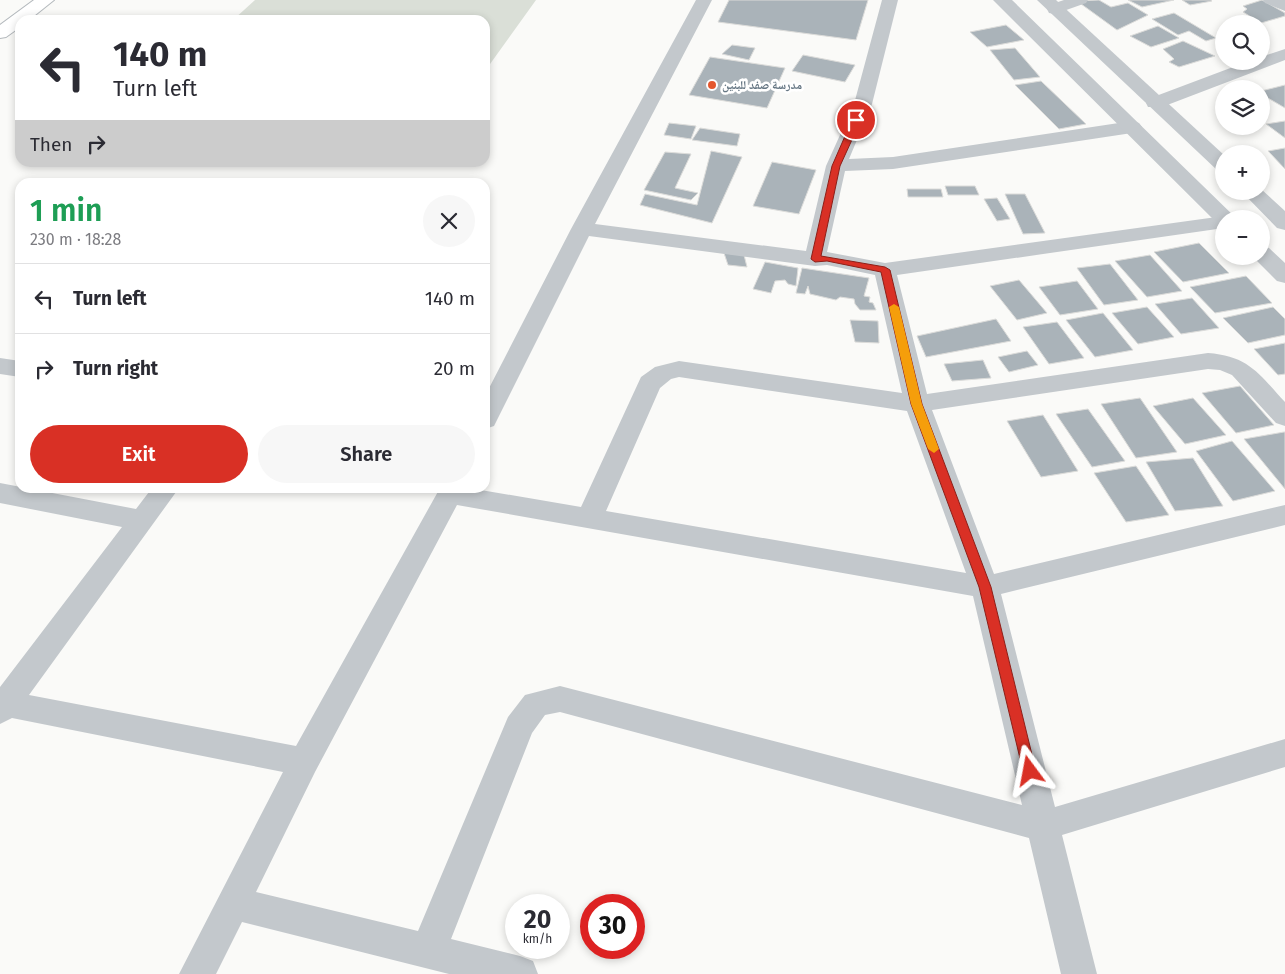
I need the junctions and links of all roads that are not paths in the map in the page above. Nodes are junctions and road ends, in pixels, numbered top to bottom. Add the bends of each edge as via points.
1 (45, 0) edge
2 (704, 0) edge
3 (890, 0) edge
4 (1002, 0) edge
5 (1080, 0) edge
6 (1271, 0) edge
7 (1051, 4) edge
8 (1285, 6) edge
9 (25, 15) edge
10 (15, 22) edge
11 (0, 33) edge
12 (1092, 43) junction
13 (1053, 50) junction
14 (1285, 54) edge
15 (1155, 102) junction
16 (1132, 127) junction
17 (1215, 158) edge
18 (836, 166) junction
19 (1261, 200) edge
20 (1217, 210) edge
21 (1215, 223) edge
22 (1285, 223) edge
23 (582, 228) junction
24 (815, 259) junction
25 (1270, 262) edge
26 (885, 270) junction
27 (1285, 276) edge
28 (0, 366) edge
29 (15, 368) edge
30 (917, 404) junction
31 (490, 410) edge
32 (1285, 417) edge
33 (0, 493) edge
34 (162, 493) edge
35 (451, 493) edge
36 (462, 493) edge
37 (1285, 515) edge
38 (589, 518) junction
39 (140, 520) junction
40 (985, 587) junction
41 (2, 706) edge
42 (1285, 753) edge
43 (304, 762) junction
44 (1043, 826) junction
45 (234, 903) junction
46 (428, 951) junction
47 (196, 974) edge
48 (520, 974) edge
49 (1079, 974) edge

1 - 9 highway
2 - 23 street
3 - 18 street via 863,104
4 - 13 street
5 - 7 street
6 - 8 street
7 - 12 street
10 - 11 highway
12 - 13 street
12 - 15 street
13 - 16 street
14 - 15 street
15 - 17 street
16 - 18 street via 893,163
16 - 20 street
18 - 24 street
19 - 22 street
21 - 26 street
23 - 24 street
23 - 31 street
24 - 26 street via 827,258
25 - 27 street
26 - 30 street
28 - 29 street
30 - 32 street via 1208,361 1224,362 1240,369
30 - 38 street via 679,369 663,373 650,383
30 - 40 street
33 - 39 street
34 - 39 street
35 - 43 street
36 - 38 street
37 - 40 street
38 - 40 street
39 - 41 street
40 - 44 street
41 - 43 street
42 - 44 street
43 - 45 street
44 - 46 street via 560,699 536,704 519,726
44 - 49 street
45 - 46 street
45 - 47 street
46 - 48 street

